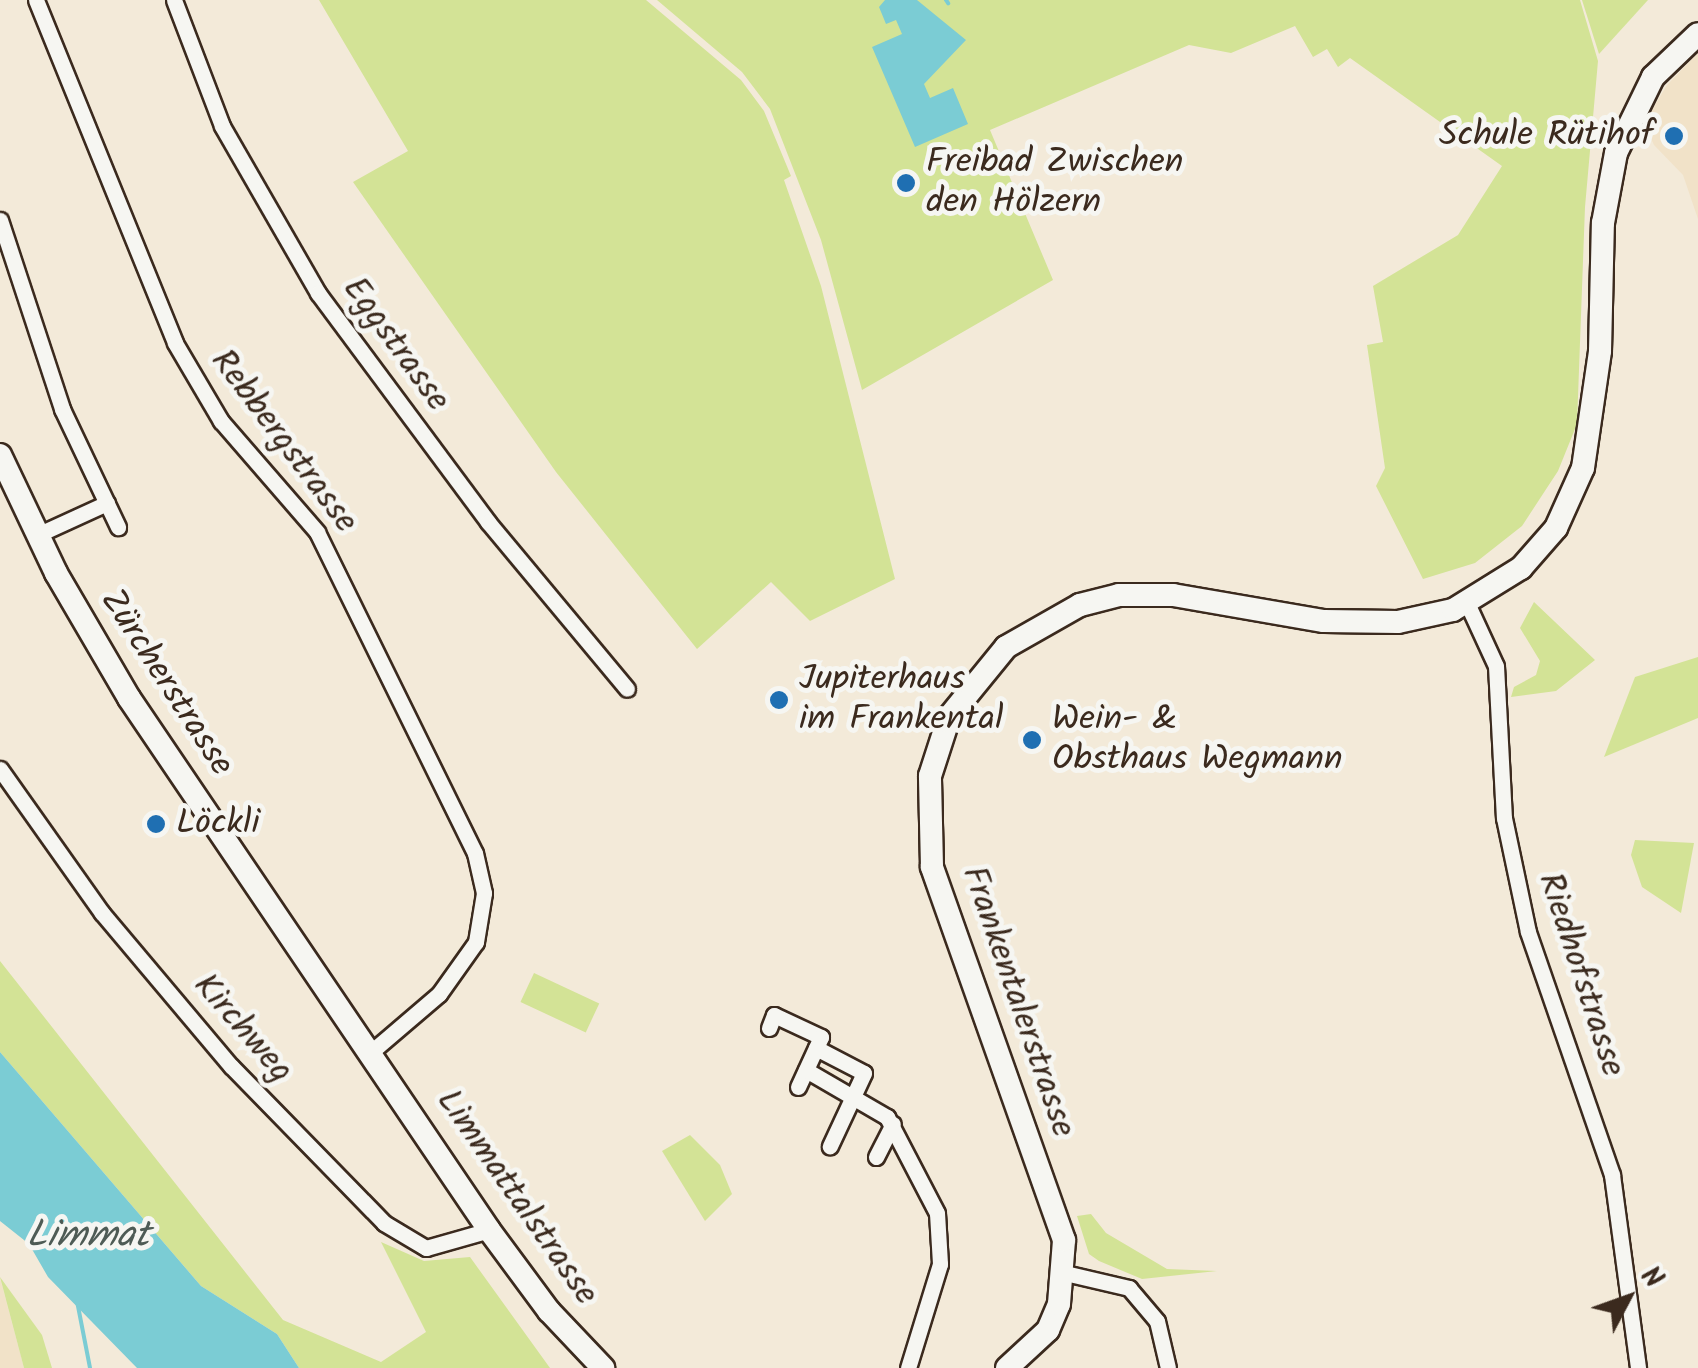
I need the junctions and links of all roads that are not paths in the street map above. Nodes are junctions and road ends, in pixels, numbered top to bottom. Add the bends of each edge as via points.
1 (36, 0) edge
2 (174, 0) edge
3 (1698, 34) edge
4 (0, 220) edge
5 (19, 288) junction
6 (0, 295) edge
7 (0, 454) edge
8 (108, 503) junction
9 (118, 528) dead end
10 (37, 535) junction
11 (1468, 603) junction
12 (626, 690) dead end
13 (0, 768) edge
14 (768, 1028) dead end
15 (816, 1048) junction
16 (375, 1057) junction
17 (806, 1070) junction
18 (798, 1086) dead end
19 (855, 1094) junction
20 (893, 1124) junction
21 (830, 1146) dead end
22 (876, 1157) dead end
23 (490, 1230) junction
24 (1065, 1273) junction
25 (603, 1368) edge
26 (908, 1368) edge
27 (1007, 1368) edge
28 (1168, 1368) edge
29 (1638, 1368) edge

1 - 16 street, Rebbergstrasse via 175,343 221,421 326,548 475,852 484,892 476,942 440,994
2 - 12 street, Eggstrasse via 242,167 318,293 488,522
3 - 11 main road, Frankentalerstrasse via 1653,78 1616,152 1603,222 1600,351 1584,468 1546,542 1500,586
4 - 5 street
5 - 6 street
5 - 8 street via 62,409
7 - 10 main road, Zürcherstrasse
8 - 9 street
8 - 10 street
10 - 16 main road, Zürcherstrasse via 129,698
11 - 24 main road, Frankentalerstrasse via 1437,615 1370,624 1173,595 1119,595 1080,605 1024,633 985,666 958,702 930,776 932,868 1064,1240
11 - 29 street, Riedhofstrasse via 1496,666 1504,818 1528,932 1612,1175
13 - 23 street, Kirchweg via 102,913 231,1066 384,1223 426,1248
14 - 15 street via 774,1015 821,1037
15 - 17 street
15 - 19 street via 864,1073
16 - 23 main road, Limmattalstrasse
17 - 18 street
17 - 19 street
19 - 20 street
19 - 21 street
20 - 22 street
20 - 26 street via 923,1176 942,1241
23 - 25 main road, Limmattalstrasse via 549,1311
24 - 27 main road, Frankentalerstrasse via 1048,1330
24 - 28 street via 1118,1281 1138,1296 1157,1320

